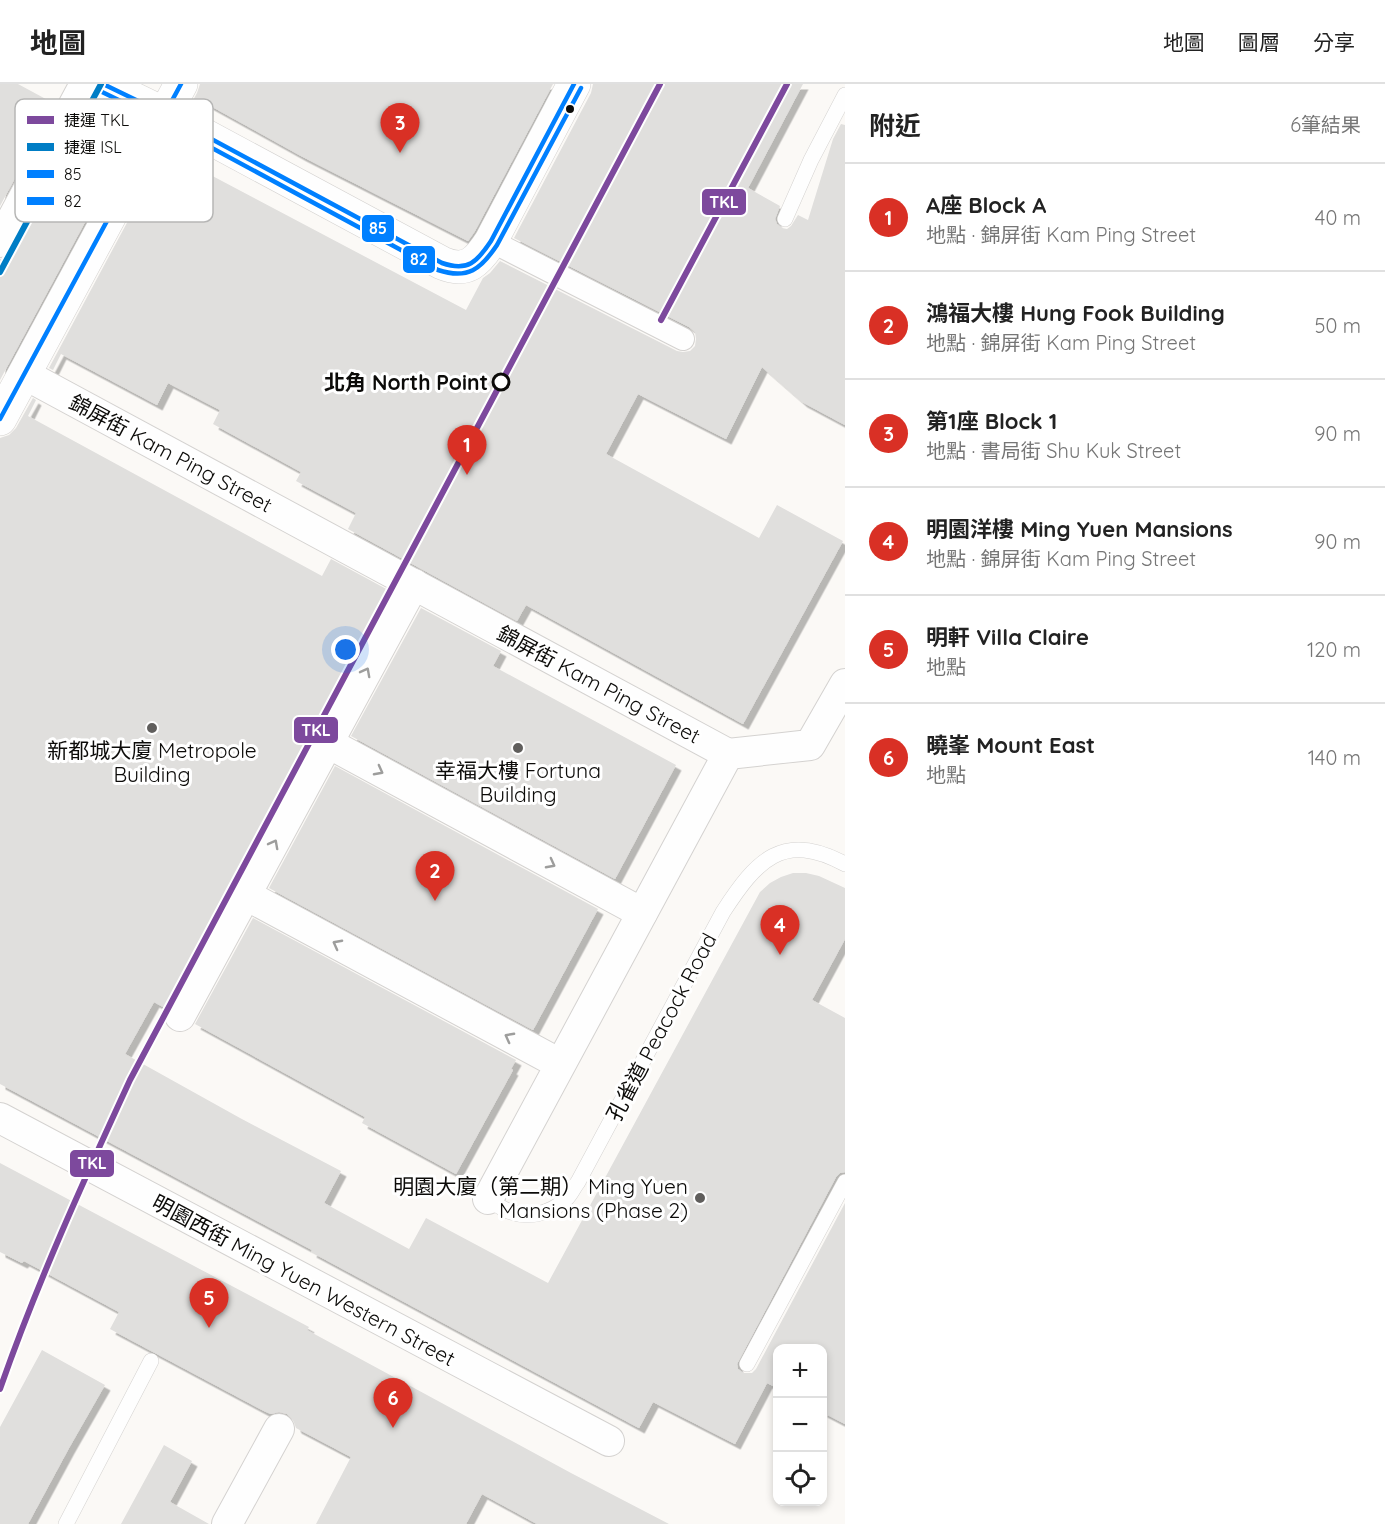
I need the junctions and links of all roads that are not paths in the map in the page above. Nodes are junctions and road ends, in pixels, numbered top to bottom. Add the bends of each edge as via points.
1 (85, 84) edge
2 (103, 84) edge
3 (181, 84) edge
4 (574, 84) edge
5 (845, 95) edge
6 (77, 99) edge
7 (134, 99) edge
8 (173, 99) edge
9 (213, 140) edge
10 (15, 214) edge
11 (785, 219) dead end
12 (106, 222) edge
13 (0, 242) edge
14 (480, 253) junction
15 (683, 339) dead end
16 (24, 374) junction
17 (0, 418) edge
18 (414, 584) junction
19 (845, 684) edge
20 (328, 743) junction
21 (728, 754) junction
22 (845, 864) edge
23 (246, 895) junction
24 (642, 913) junction
25 (180, 1016) dead end
26 (560, 1064) junction
27 (0, 1118) edge
28 (845, 1182) edge
29 (488, 1199) joint
30 (151, 1361) dead end
31 (747, 1364) dead end
32 (279, 1429) dead end
33 (609, 1441) dead end
34 (66, 1524) edge
35 (227, 1524) edge

1 - 6 street
2 - 7 street
3 - 8 street
4 - 14 street
5 - 11 lane
9 - 14 street via 450,266 456,267
10 - 13 street
12 - 16 street
14 - 15 street
16 - 17 street
16 - 18 street, 錦屏街 Kam Ping Street
20 -> 18 street
18 - 21 street, 錦屏街 Kam Ping Street
19 - 21 street via 810,745
23 -> 20 street
20 -> 24 street
21 - 24 street
22 - 29 lane, 孔雀道 Peacock Road via 814,851 787,850 755,869 723,912 568,1197 555,1208 522,1215
23 - 25 street
26 -> 23 street
24 - 26 street
26 - 29 street
27 - 33 street, 明園西街 Ming Yuen Western Street
28 - 31 lane
30 - 34 lane
32 - 35 street

